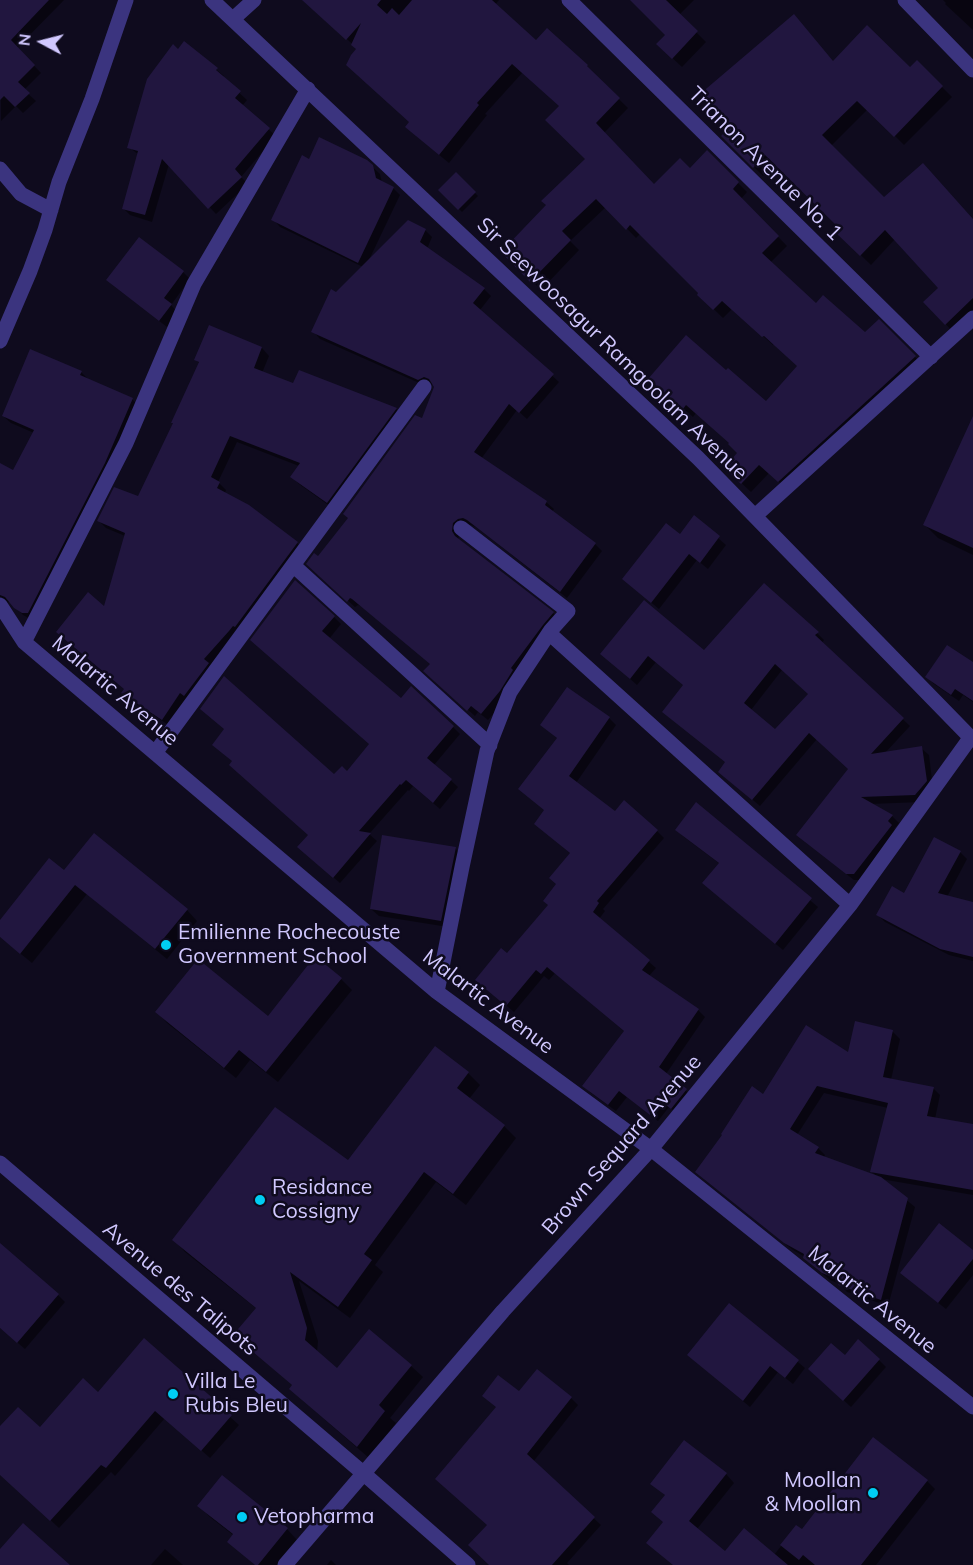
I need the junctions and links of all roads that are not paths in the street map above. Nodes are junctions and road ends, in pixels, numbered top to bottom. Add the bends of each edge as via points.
1 (126, 0) edge
2 (212, 0) edge
3 (254, 0) edge
4 (569, 0) edge
5 (905, 0) edge
6 (233, 19) junction
7 (973, 70) edge
8 (308, 89) junction
9 (0, 169) edge
10 (51, 210) junction
11 (973, 318) edge
12 (0, 341) edge
13 (931, 357) junction
14 (424, 387) dead end
15 (755, 516) junction
16 (461, 528) dead end
17 (293, 565) junction
18 (0, 605) edge
19 (549, 633) junction
20 (24, 642) junction
21 (972, 739) edge
22 (490, 745) junction
23 (155, 753) junction
24 (850, 905) junction
25 (437, 992) junction
26 (651, 1149) junction
27 (0, 1163) edge
28 (973, 1407) edge
29 (363, 1473) junction
30 (285, 1565) edge
31 (468, 1565) edge

1 - 10 street
2 - 6 street, Sir Seewoosagur Ramgoolam Avenue
3 - 6 street
4 - 13 street, Trianon Avenue No. 1
5 - 7 street
6 - 8 street, Sir Seewoosagur Ramgoolam Avenue
8 - 15 street, Sir Seewoosagur Ramgoolam Avenue
8 - 20 street via 194,285 126,443
9 - 10 street via 21,194
10 - 12 street
11 - 13 street
13 - 15 street
14 - 17 street
15 - 21 street, Sir Seewoosagur Ramgoolam Avenue
16 - 19 street via 568,611
17 - 22 street
17 - 23 street
18 - 20 street, Malartic Avenue
19 - 22 street via 510,692
19 - 24 street
20 - 23 street, Malartic Avenue
21 - 24 street, Brown Sequard Avenue
22 - 25 street
23 - 25 street, Malartic Avenue
24 - 26 street, Brown Sequard Avenue
25 - 26 street, Malartic Avenue
26 - 28 street, Malartic Avenue
26 - 29 street, Brown Sequard Avenue
27 - 29 street, Avenue des Talipots
29 - 30 street, Brown Sequard Avenue
29 - 31 street, Avenue des Talipots

